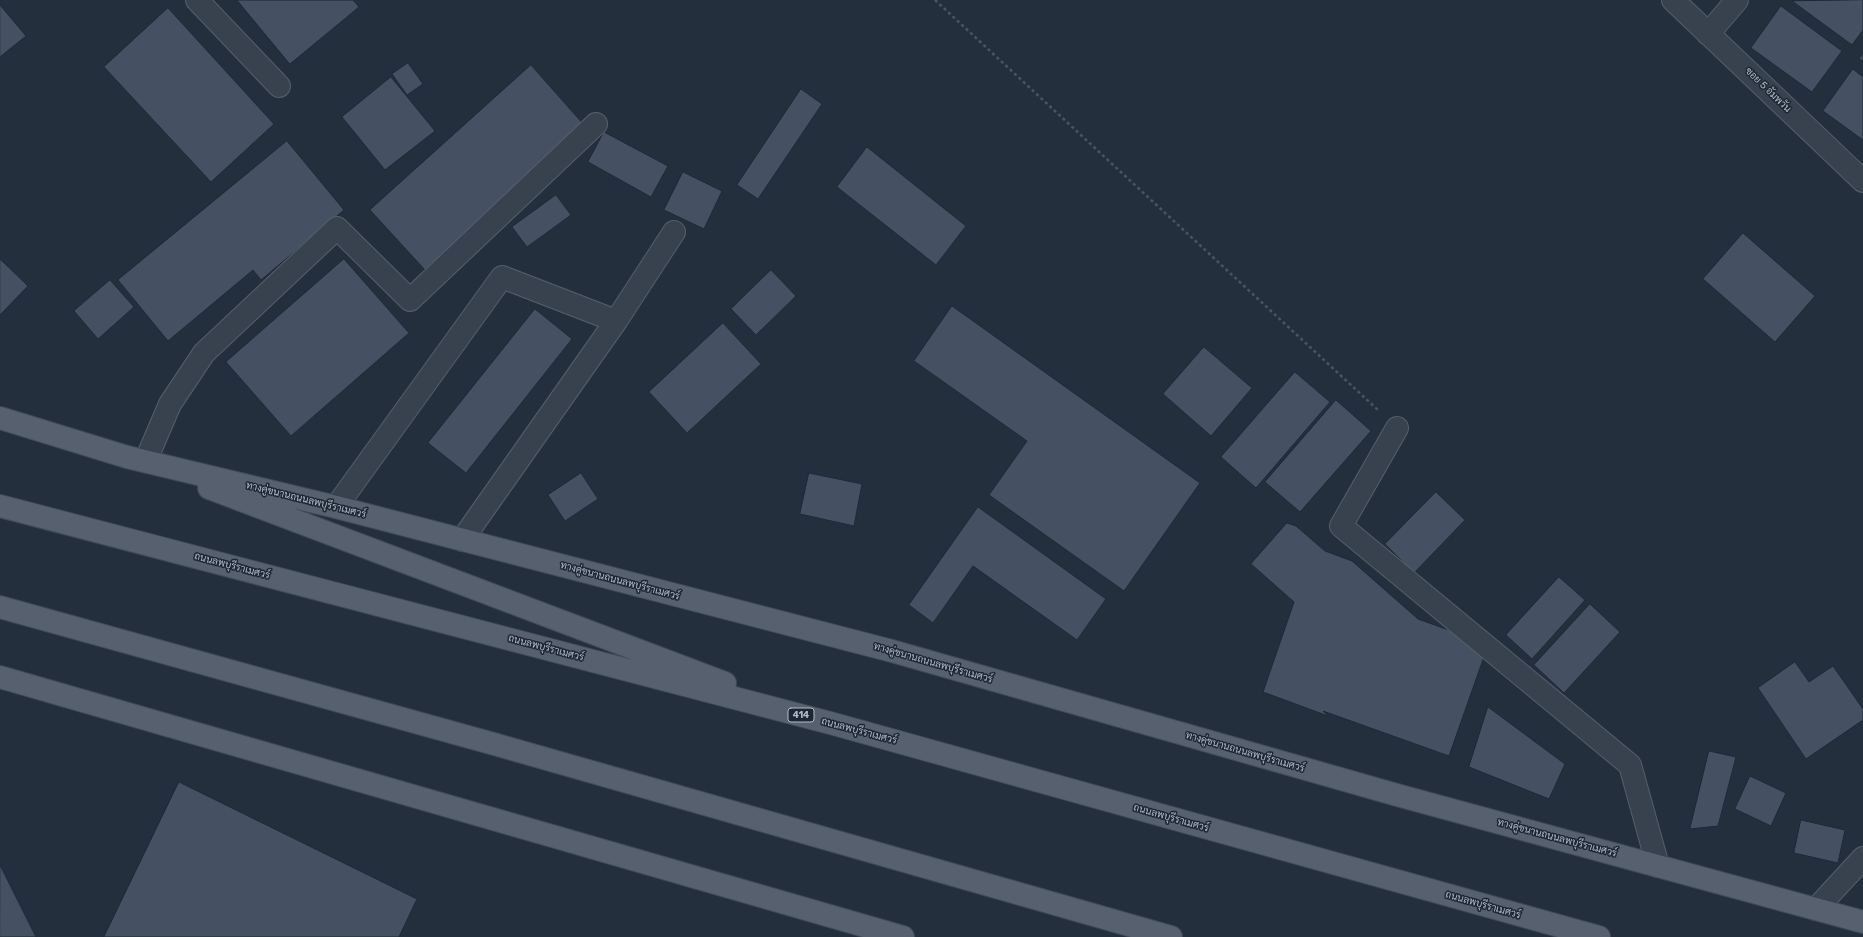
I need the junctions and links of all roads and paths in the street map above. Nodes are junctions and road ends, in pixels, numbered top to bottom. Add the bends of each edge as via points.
1 (197, 0) edge
2 (935, 0) edge
3 (1673, 0) edge
4 (1737, 0) edge
5 (1708, 34) junction
6 (279, 86) dead end
7 (596, 124) dead end
8 (1863, 181) edge
9 (674, 232) dead end
10 (616, 321) junction
11 (0, 418) edge
12 (1397, 428) joint
13 (137, 459) junction
14 (0, 506) edge
15 (336, 507) junction
16 (462, 540) junction
17 (0, 607) edge
18 (0, 677) edge
19 (834, 724) junction
20 (1863, 858) edge
21 (1658, 866) junction
22 (1816, 909) junction
23 (1863, 922) edge
24 (902, 937) edge
25 (1171, 937) edge
26 (1599, 937) edge

1 - 6 street
2 - 12 path
3 - 5 street, ซอย 5 อัมพวัน
4 - 5 street
5 - 8 street, ซอย 5 อัมพวัน
7 - 13 street via 410,300 338,228 204,353
9 - 10 street
10 - 15 street via 502,277
10 - 16 street
11 - 13 main road, ทางคู่ขนานถนนลพบุรีราเมศวร์
12 - 21 street via 1341,526 1630,765
13 - 15 main road, ทางคู่ขนานถนนลพบุรีราเมศวร์
13 - 19 main road
14 - 19 main road, ถนนลพบุรีราเมศวร์ / 414
15 - 16 main road, ทางคู่ขนานถนนลพบุรีราเมศวร์
16 - 21 main road, ทางคู่ขนานถนนลพบุรีราเมศวร์ via 892,651 1397,795
17 - 25 main road via 494,744
18 - 24 main road
19 - 26 main road, ถนนลพบุรีราเมศวร์ / 414
20 - 22 street
21 - 22 main road, ทางคู่ขนานถนนลพบุรีราเมศวร์
22 - 23 main road, ทางคู่ขนานถนนลพบุรีราเมศวร์

